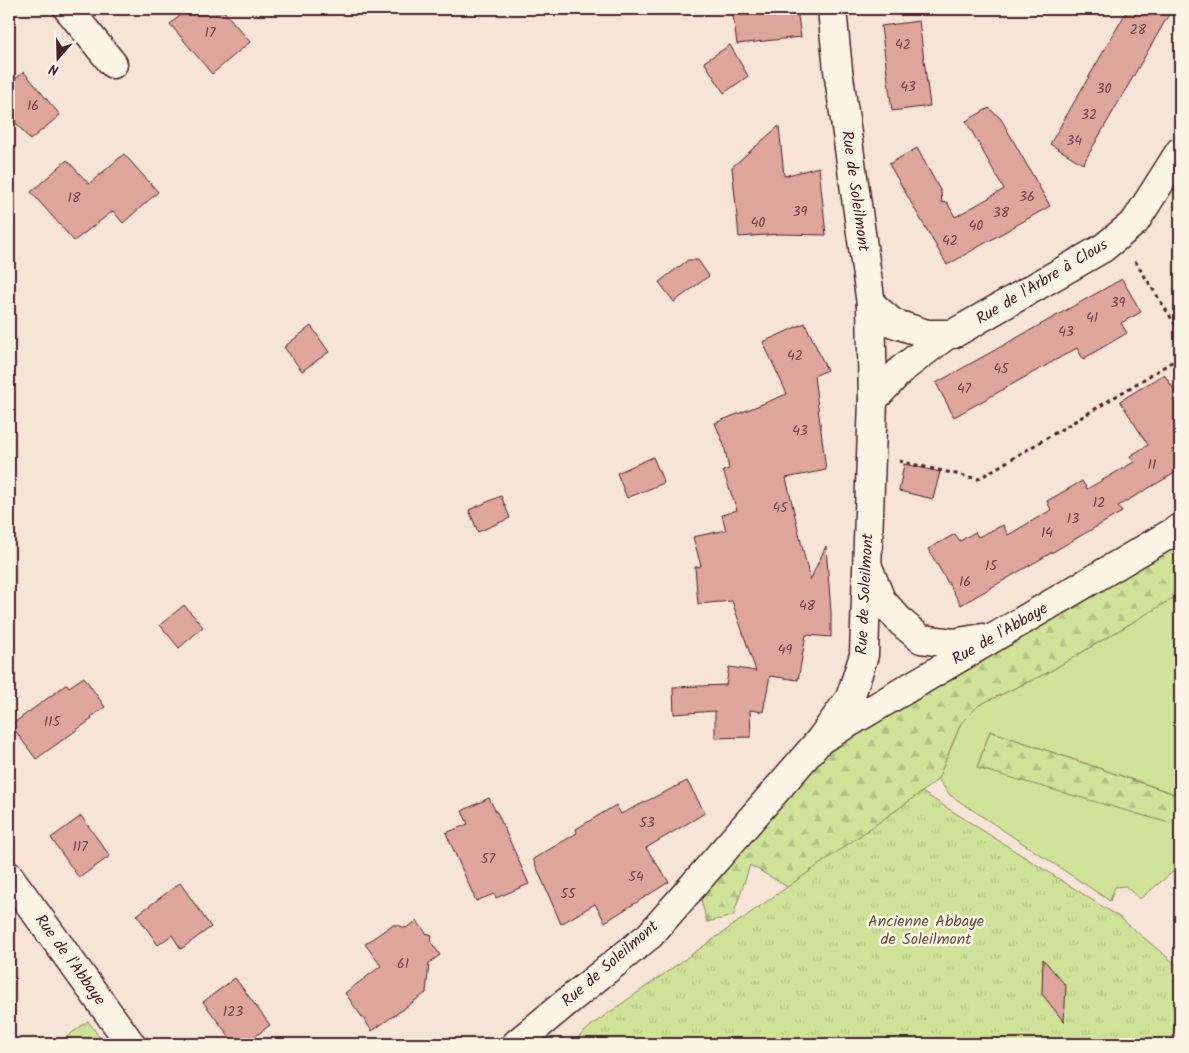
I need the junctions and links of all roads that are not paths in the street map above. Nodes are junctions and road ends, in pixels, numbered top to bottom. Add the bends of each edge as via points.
1 (68, 9) edge
2 (832, 9) edge
3 (113, 64) dead end
4 (1180, 151) edge
5 (871, 304) junction
6 (948, 334) junction
7 (873, 400) junction
8 (1180, 528) edge
9 (868, 568) junction
10 (996, 636) junction
11 (820, 740) junction
12 (9, 876) edge
13 (131, 1044) edge
14 (516, 1044) edge

1 - 3 street
2 - 5 street, Rue de Soleilmont
4 - 6 street, Rue de l'Arbre à Clous via 1135,222 1103,248
5 - 6 street, Rue de l'Arbre à Clous via 893,323 927,334
5 - 7 street, Rue de Soleilmont
6 - 7 street via 902,369
7 - 9 street, Rue de Soleilmont
8 - 10 street, Rue de l'Abbaye
9 - 10 street via 881,600 920,639 953,643
9 - 11 street, Rue de Soleilmont via 864,655 850,698
10 - 11 street, Rue de l'Abbaye
11 - 14 street, Rue de Soleilmont via 650,934
12 - 13 street, Rue de l'Abbaye

